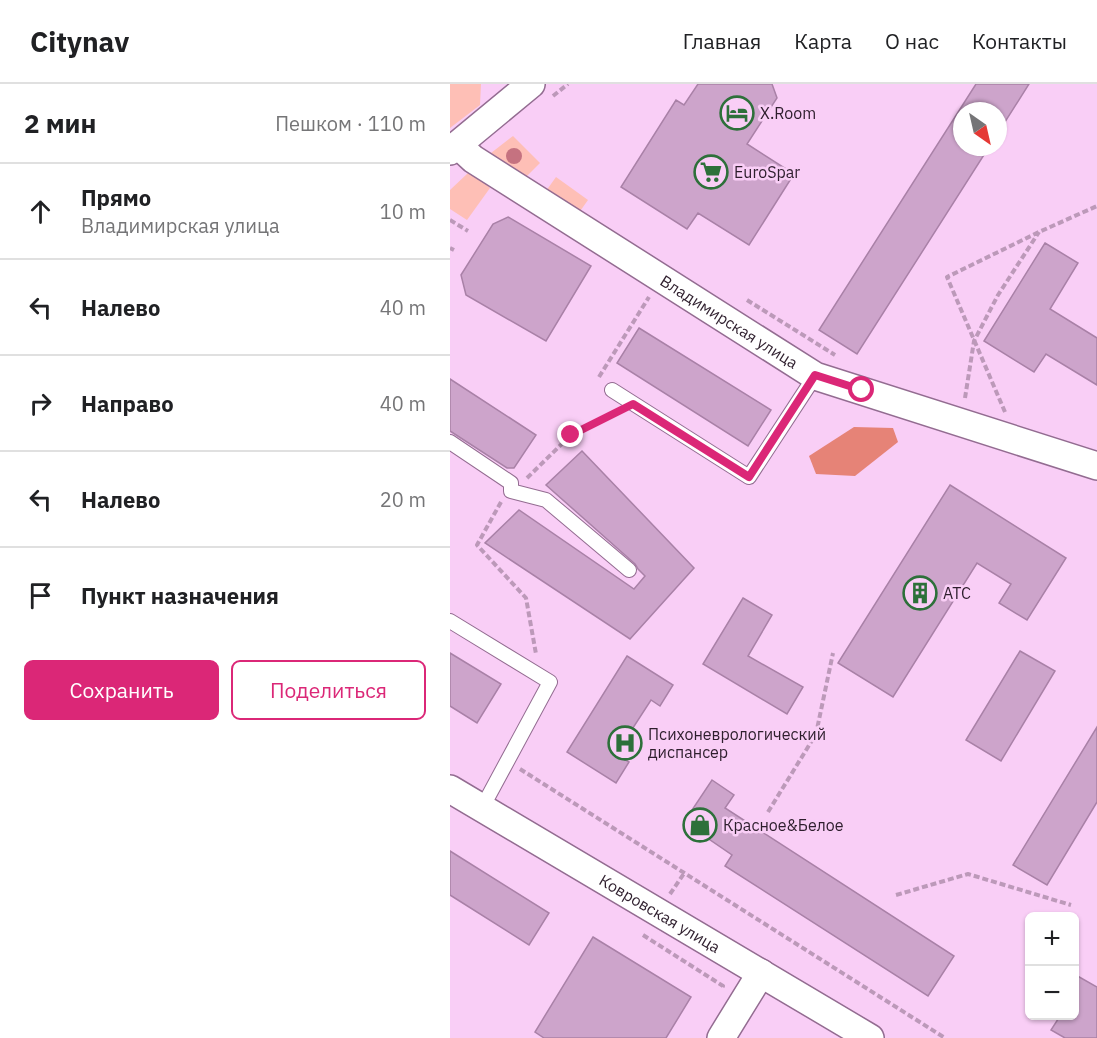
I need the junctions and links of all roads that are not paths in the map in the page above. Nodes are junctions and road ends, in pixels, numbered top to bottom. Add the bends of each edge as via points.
1 (531, 84) edge
2 (454, 148) edge
3 (815, 375) junction
4 (612, 390) road end
5 (450, 442) edge
6 (1097, 466) edge
7 (629, 570) dead end
8 (450, 621) edge
9 (450, 789) edge
10 (482, 808) junction
11 (761, 973) junction
12 (721, 1038) edge
13 (870, 1038) edge

1 - 2 street
2 - 3 street, Владимирская улица
3 - 4 lane via 749,477
3 - 6 street, Владимирская улица
5 - 7 lane via 511,487 546,500
8 - 10 lane via 550,682
9 - 10 street, Ковровская улица
10 - 11 street, Ковровская улица
11 - 12 street
11 - 13 street, Ковровская улица

